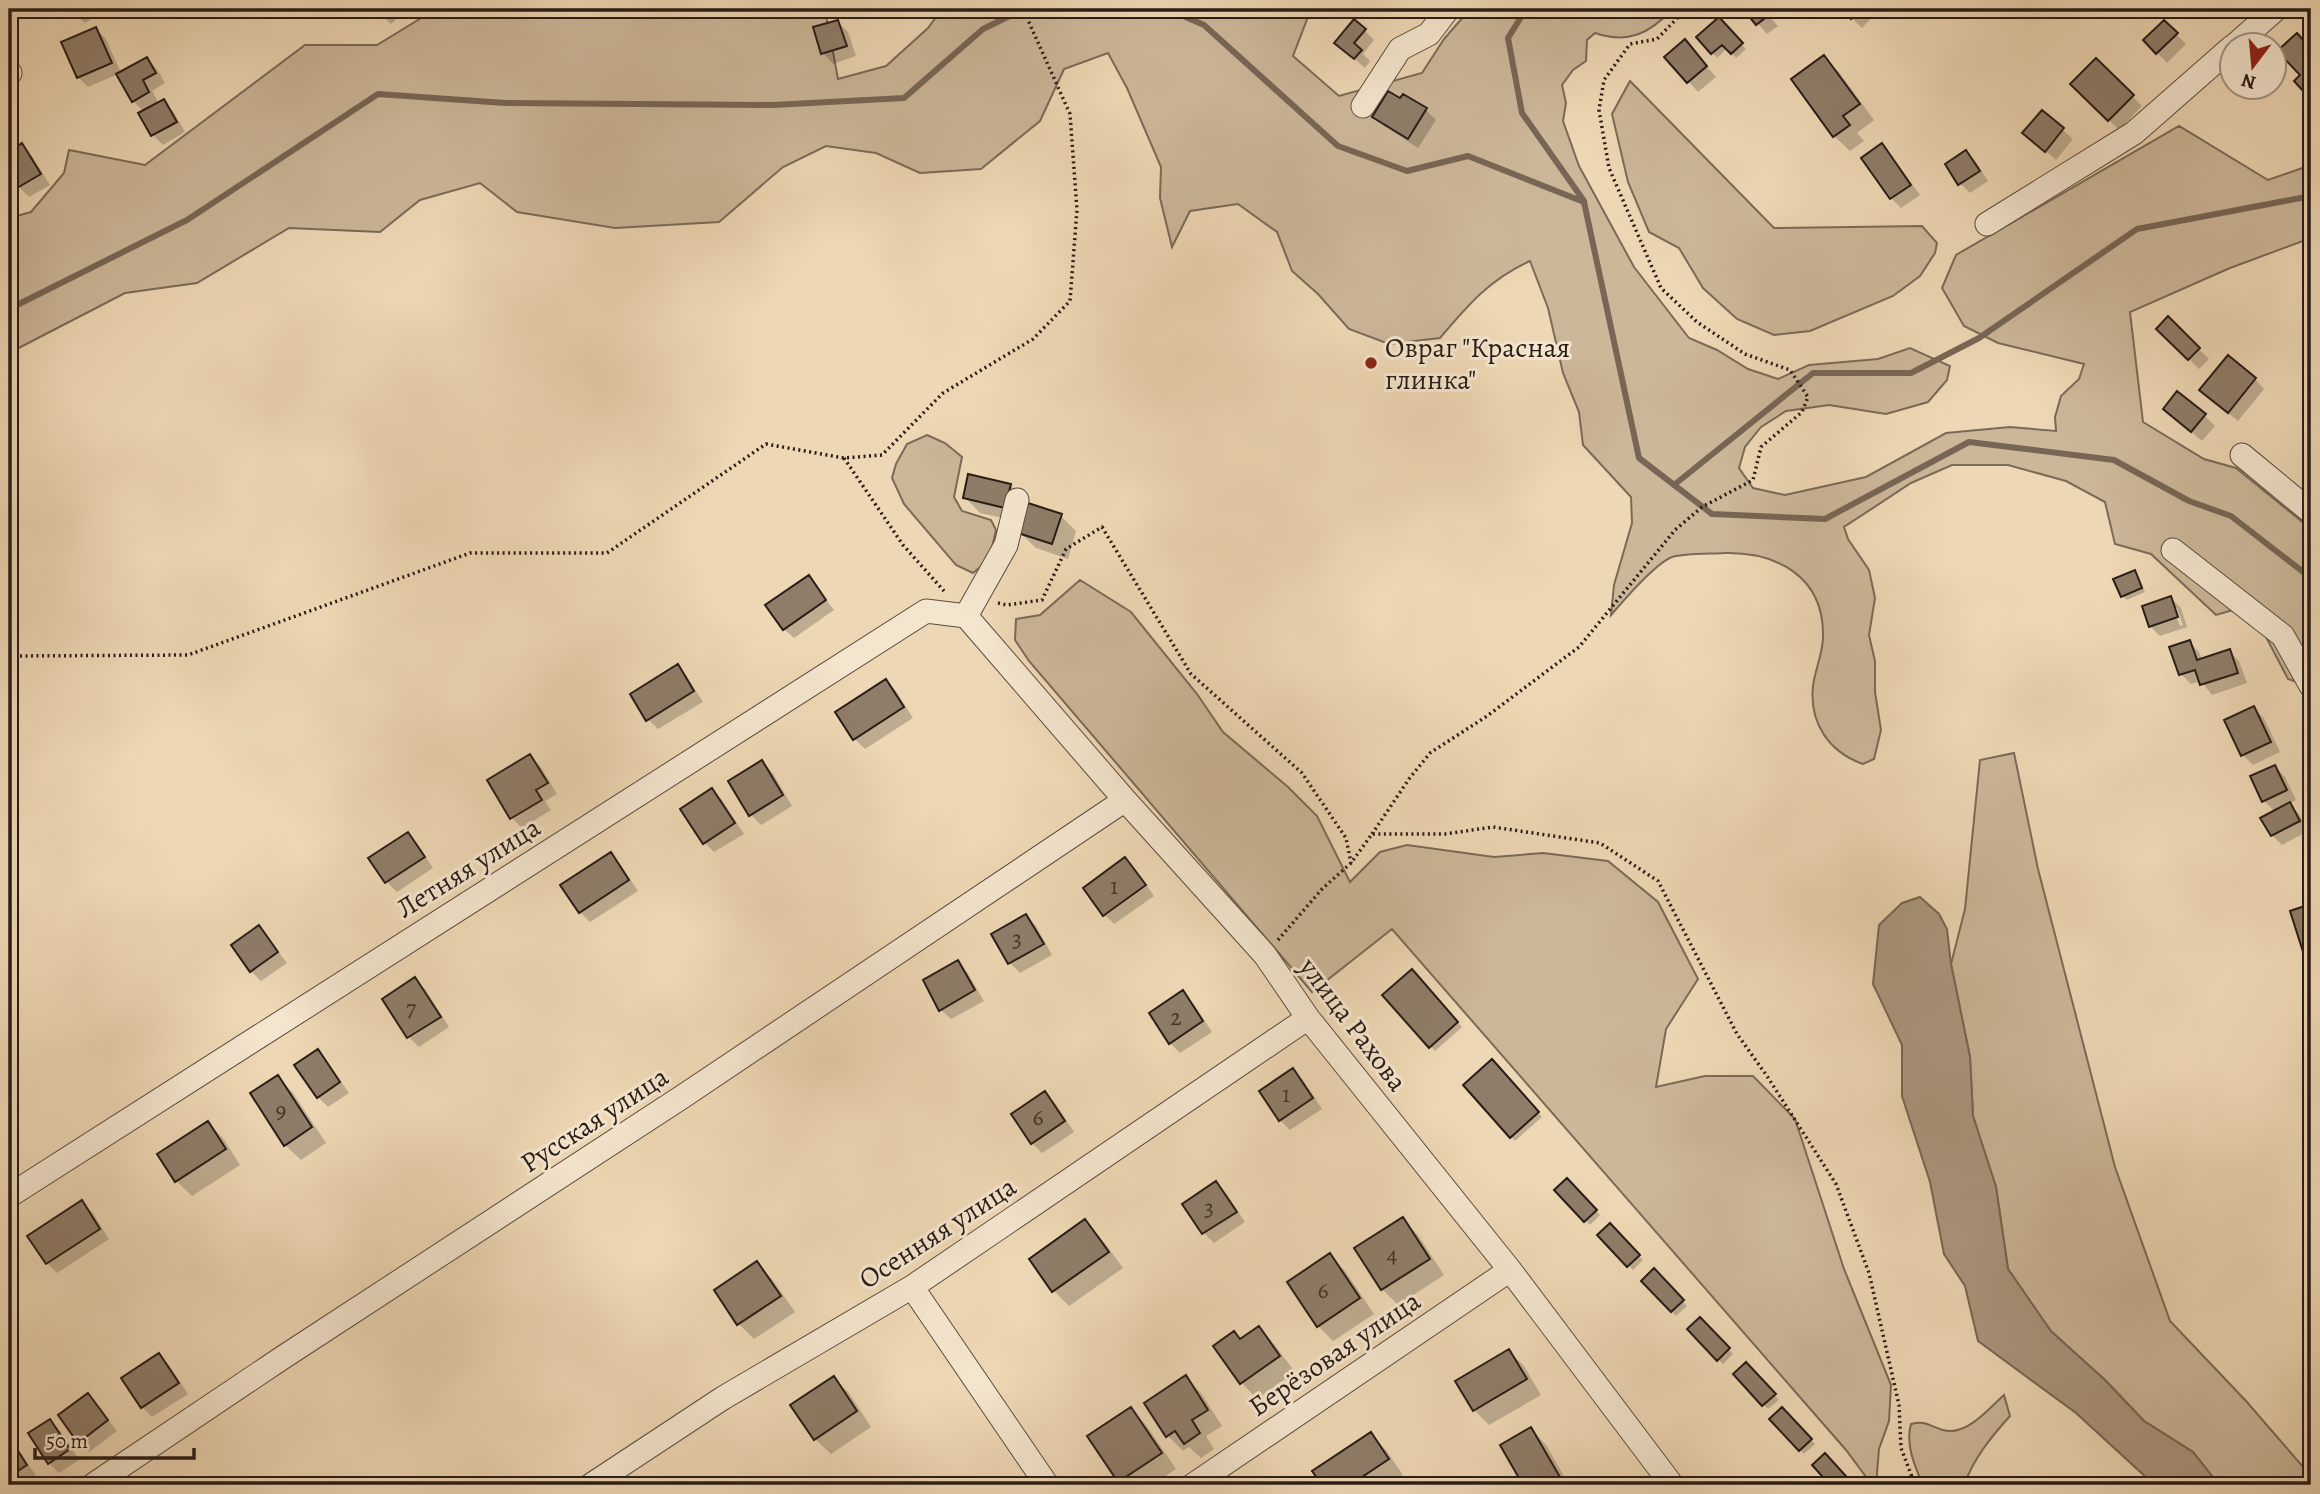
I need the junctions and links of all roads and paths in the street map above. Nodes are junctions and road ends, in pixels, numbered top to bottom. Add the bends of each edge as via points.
1 (1023, 9) edge
2 (1448, 9) edge
3 (1686, 9) edge
4 (2277, 9) edge
5 (2250, 32) edge
6 (2218, 59) edge
7 (1363, 107) dead end
8 (1987, 224) dead end
9 (2242, 455) dead end
10 (844, 458) junction
11 (1017, 500) dead end
12 (2311, 512) edge
13 (2173, 550) dead end
14 (971, 607) junction
15 (9, 656) edge
16 (2311, 686) edge
17 (1125, 800) junction
18 (1372, 834) junction
19 (1351, 863) junction
20 (1265, 955) junction
21 (1308, 1018) junction
22 (9, 1196) edge
23 (1510, 1270) junction
24 (912, 1287) junction
25 (93, 1485) edge
26 (591, 1485) edge
27 (1047, 1485) edge
28 (1193, 1485) edge
29 (1672, 1485) edge
30 (1915, 1485) edge

1 - 10 path via 1070,114 1076,210 1070,300 1032,339 943,393 882,455
2 - 7 street via 1429,34 1400,49
3 - 18 path via 1657,39 1630,44 1604,80 1599,110 1609,168 1661,288 1698,322 1745,355 1790,370 1808,397 1802,412 1761,447 1754,480 1702,507 1675,530 1579,647 1430,753
4 - 5 street
6 - 8 street via 2134,133
9 - 12 street
10 - 14 path via 903,545
10 - 15 path via 766,444 607,553 470,553 188,655
11 - 14 street via 1006,545
13 - 16 street via 2283,636
14 - 17 street, улица Рахова
14 - 19 path via 1042,600 1066,549 1102,527 1191,674 1302,774 1346,838
14 - 22 street, Летняя улица via 926,611
17 - 20 street, улица Рахова
17 - 25 street, Русская улица
18 - 19 path
18 - 30 path via 1445,834 1493,827 1600,843 1658,881 1737,1034 1836,1184 1869,1273 1899,1405 1901,1448
19 - 20 path
20 - 21 street, улица Рахова
21 - 23 street, улица Рахова
21 - 24 street, Осенняя улица
23 - 28 street, Берёзовая улица
23 - 29 street, улица Рахова
24 - 26 street, Осенняя улица via 723,1398
24 - 27 street

